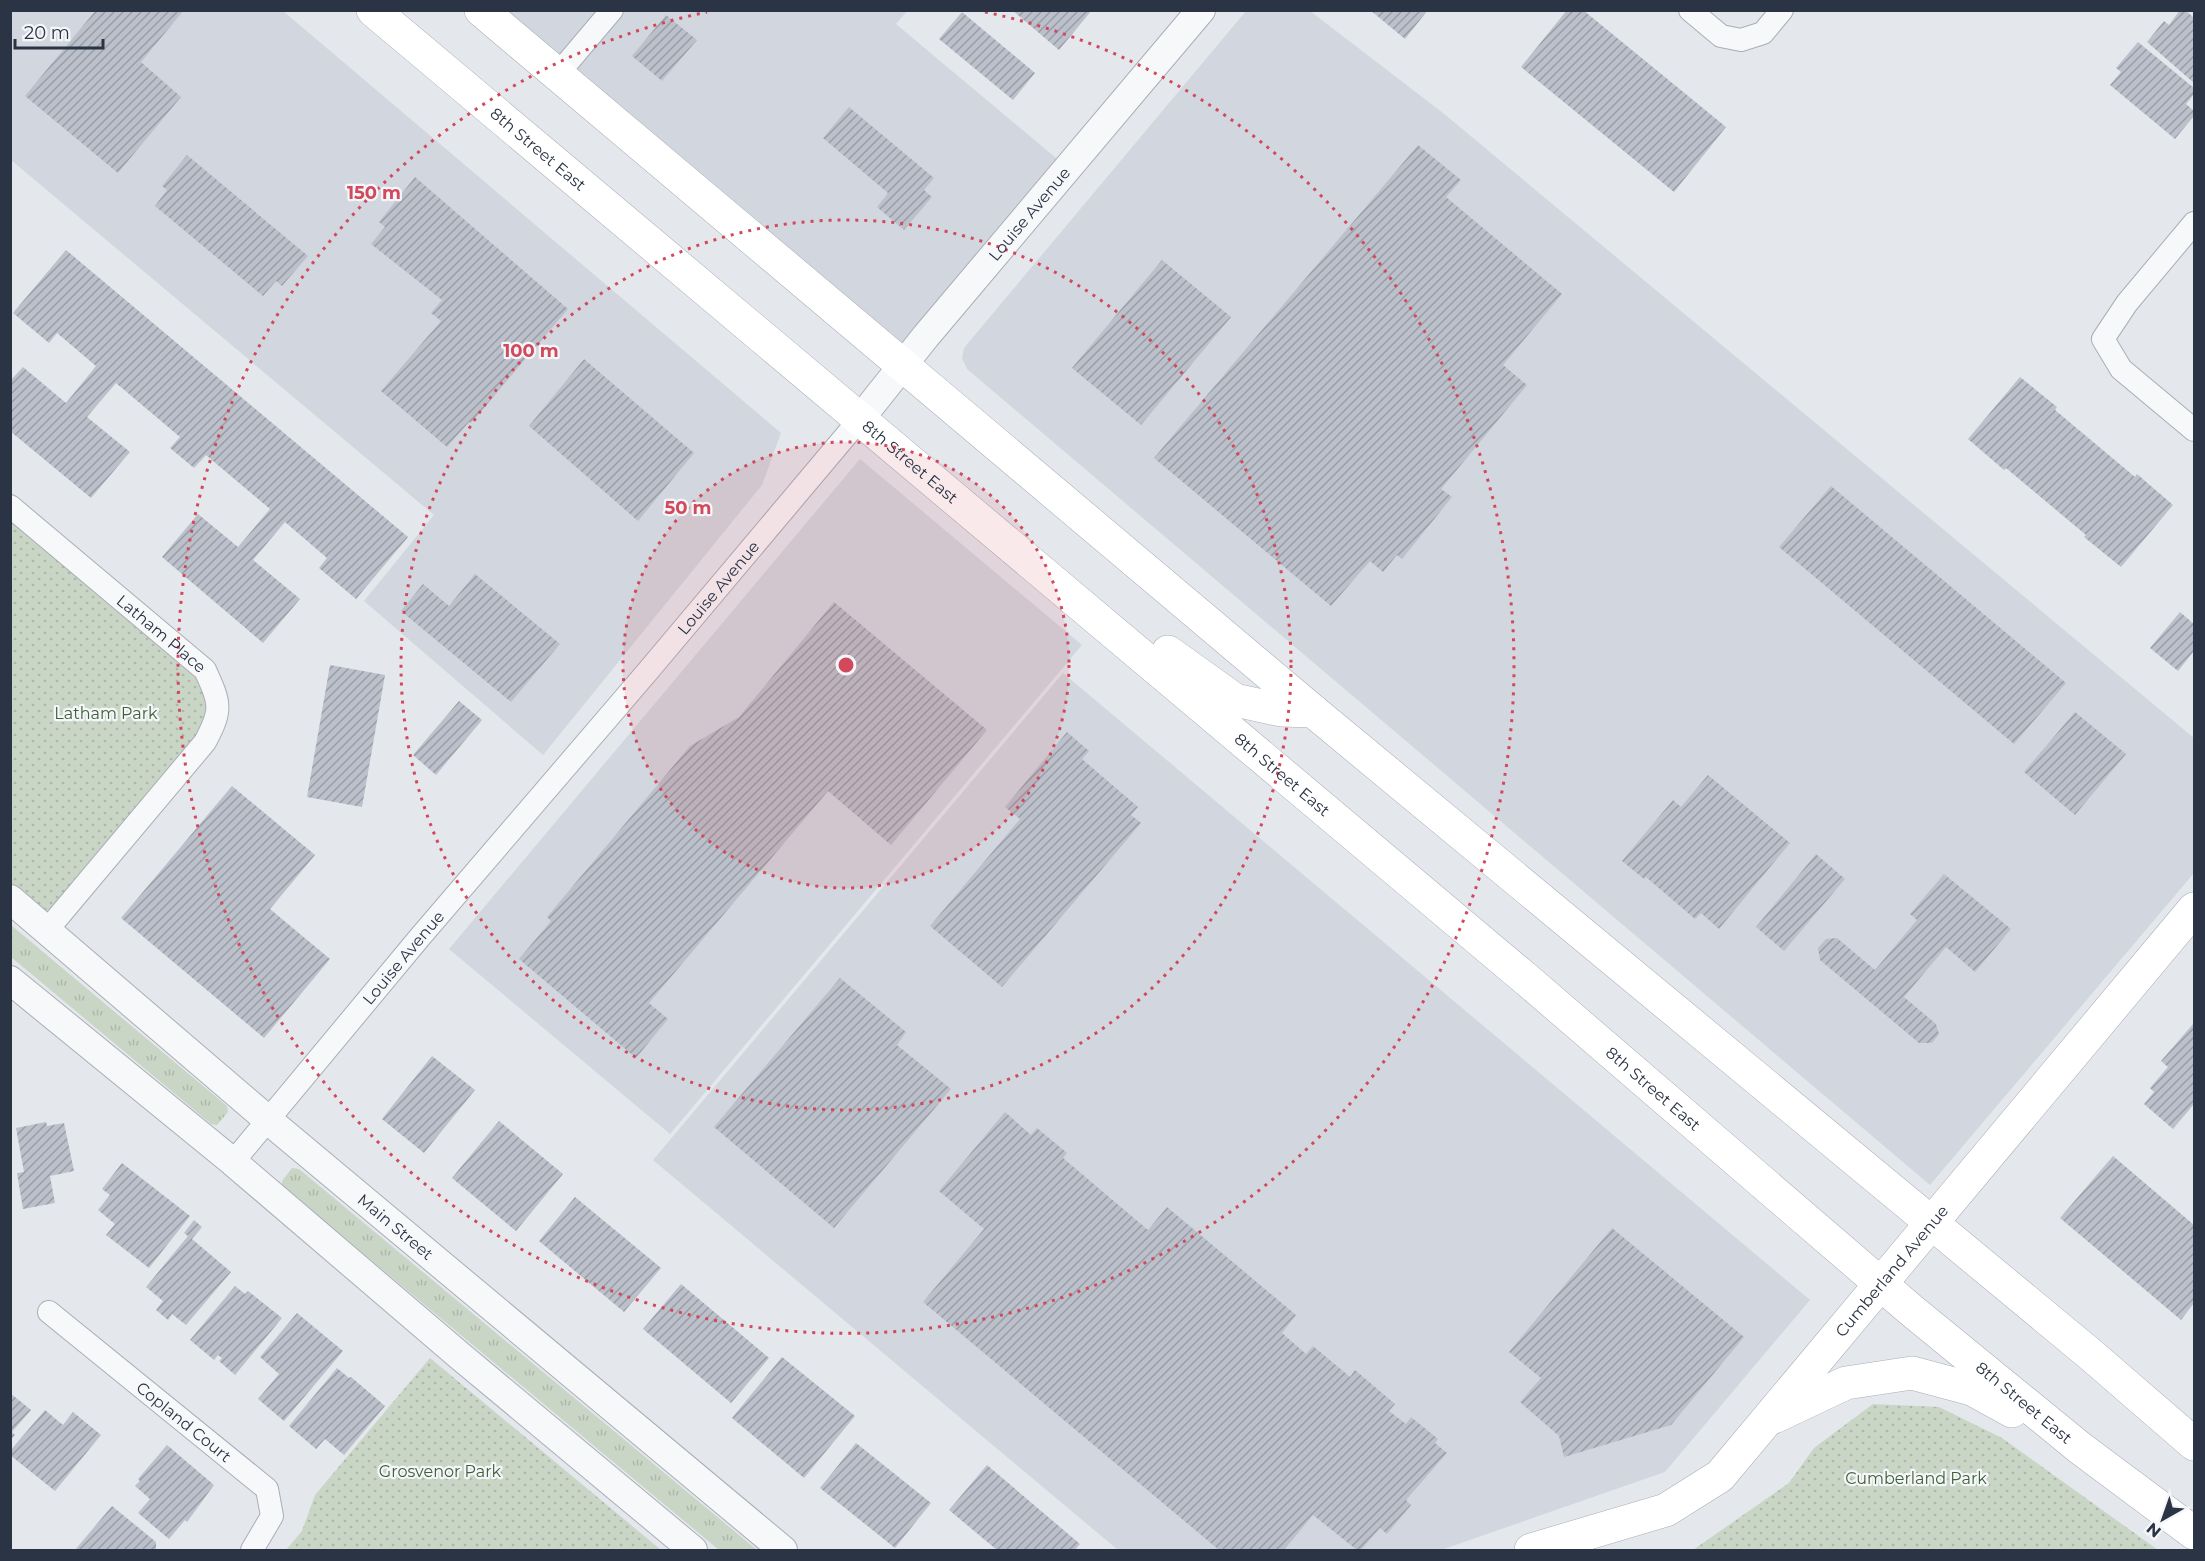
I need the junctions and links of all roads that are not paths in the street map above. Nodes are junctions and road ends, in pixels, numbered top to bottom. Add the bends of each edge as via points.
1 (373, 10) edge
2 (481, 10) edge
3 (612, 10) edge
4 (1200, 10) edge
5 (1690, 10) edge
6 (1782, 10) edge
7 (557, 75) junction
8 (2194, 223) edge
9 (904, 365) junction
10 (860, 419) junction
11 (2194, 430) edge
12 (10, 506) edge
13 (1064, 590) junction
14 (1313, 711) junction
15 (10, 899) edge
16 (2194, 909) edge
17 (48, 929) junction
18 (10, 980) edge
19 (268, 1120) junction
20 (233, 1162) junction
21 (1932, 1223) junction
22 (1882, 1283) junction
23 (49, 1312) dead end
24 (1767, 1421) junction
25 (2194, 1444) edge
26 (2080, 1448) junction
27 (2194, 1533) edge
28 (252, 1551) edge
29 (693, 1551) edge
30 (783, 1551) edge
31 (1531, 1551) edge

1 - 10 main road, 8th Street East
2 - 7 main road
3 - 7 street
4 - 9 street, Louise Avenue
5 - 6 street via 1721,36 1741,40 1763,33
7 - 9 main road
8 - 11 street via 2127,303 2103,339 2121,369
9 - 10 street, Louise Avenue
9 - 14 main road
10 - 13 main road, 8th Street East
10 - 19 street, Louise Avenue
12 - 17 street, Latham Place via 204,670 218,697 216,721 205,742
13 - 14 main road via 1124,619 1235,700 1281,710
13 - 22 main road, 8th Street East
14 - 21 main road
15 - 17 street, Main Street
16 - 21 main road, Cumberland Avenue
17 - 19 street, Main Street
18 - 20 street
19 - 20 street, Louise Avenue
19 - 30 street, Main Street
20 - 29 street
21 - 22 main road, Cumberland Avenue
21 - 25 main road
22 - 24 main road, Cumberland Avenue
22 - 26 main road, 8th Street East
23 - 28 street, Copland Court via 267,1489 272,1516
24 - 26 main road via 1846,1383 1912,1373 1972,1389
24 - 31 main road, Cumberland Avenue via 1720,1476 1666,1510
26 - 27 main road, 8th Street East

